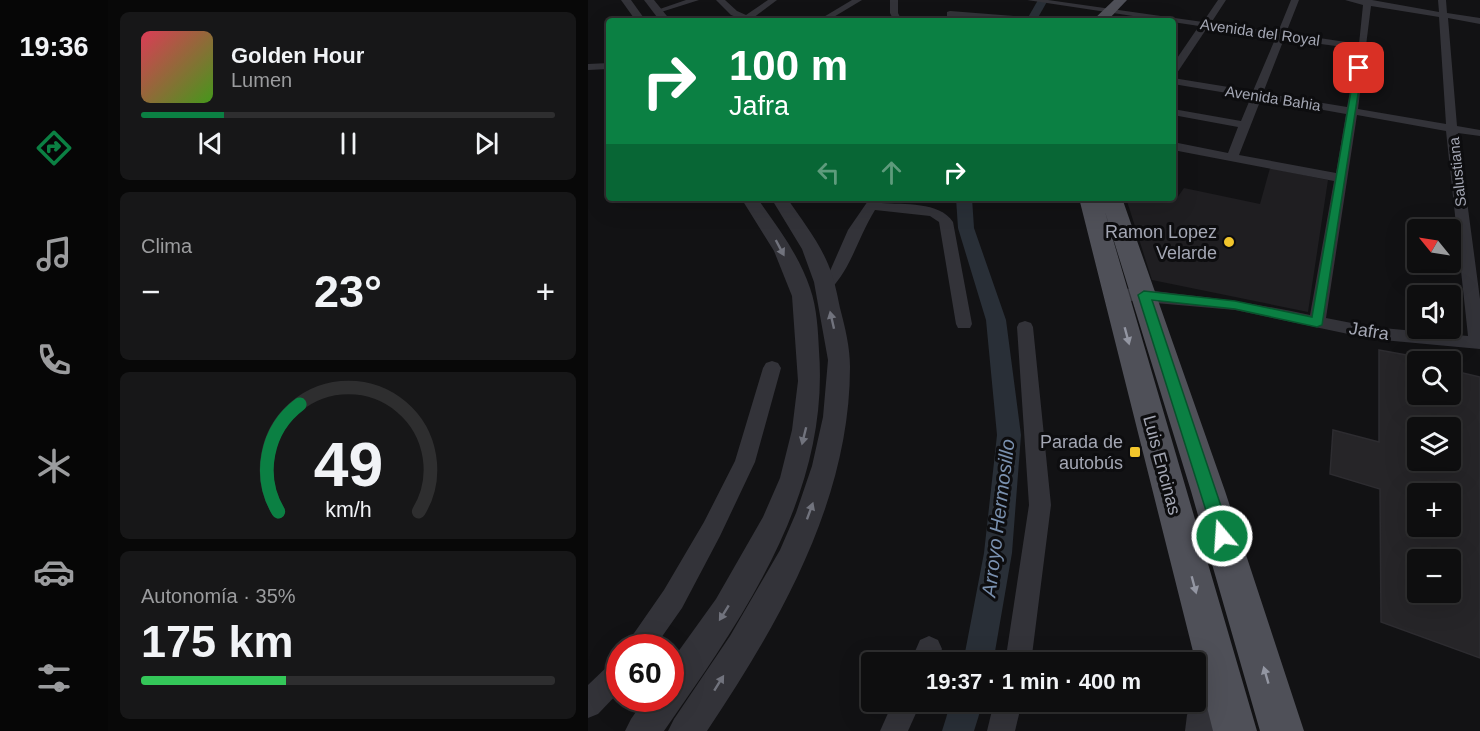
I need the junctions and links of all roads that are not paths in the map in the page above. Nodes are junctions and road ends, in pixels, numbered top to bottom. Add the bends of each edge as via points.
1 (626, 0) edge
2 (649, 0) edge
3 (695, 0) edge
4 (720, 0) edge
5 (773, 0) edge
6 (858, 0) edge
7 (1029, 0) edge
8 (1134, 0) edge
9 (1222, 0) edge
10 (1295, 0) edge
11 (1349, 0) edge
12 (890, 1) edge
13 (1371, 1) edge
14 (1443, 9) edge
15 (658, 11) junction
16 (1117, 11) edge
17 (950, 14) dead end
18 (639, 18) edge
19 (664, 18) edge
20 (743, 18) edge
21 (746, 18) edge
22 (826, 18) edge
23 (897, 18) edge
24 (992, 18) edge
25 (1015, 18) edge
26 (1161, 18) edge
27 (1480, 19) edge
28 (1176, 20) edge
29 (1205, 25) junction
30 (1280, 35) junction
31 (1363, 47) junction
32 (606, 66) edge
33 (588, 67) edge
34 (1176, 67) edge
35 (1176, 82) edge
36 (1256, 96) junction
37 (1351, 111) junction
38 (1176, 113) edge
39 (1245, 125) junction
40 (1452, 129) junction
41 (1480, 133) edge
42 (1176, 147) edge
43 (1232, 157) junction
44 (1340, 178) junction
45 (751, 201) edge
46 (781, 201) edge
47 (1091, 201) edge
48 (1112, 201) edge
49 (874, 202) edge
50 (824, 286) junction
51 (1130, 295) junction
52 (1317, 322) junction
53 (964, 324) dead end
54 (1025, 327) dead end
55 (1478, 343) edge
56 (772, 368) dead end
57 (649, 634) edge
58 (1020, 652) edge
59 (684, 671) edge
60 (1220, 680) junction
61 (606, 686) edge
62 (588, 704) edge
63 (657, 712) edge
64 (903, 712) edge
65 (1006, 712) edge
66 (643, 731) edge
67 (686, 731) edge
68 (894, 731) edge
69 (1001, 731) edge
70 (1199, 731) edge
71 (1234, 731) edge
72 (1282, 731) edge

1 - 18 street
2 - 15 street
3 - 15 street
4 - 20 street
5 - 21 street
6 - 22 street
7 - 16 street, Avenida del Royal
7 - 25 street
8 - 16 main road
9 - 29 street
10 - 30 street
11 - 13 street
12 - 23 street
13 - 14 street
13 - 31 street
14 - 27 street
14 - 40 street, Salustiana
15 - 19 street
16 - 26 street, Avenida del Royal
17 - 24 street
28 - 29 street, Avenida del Royal
29 - 30 street, Avenida del Royal
29 - 34 street
30 - 31 street, Avenida del Royal
30 - 36 street
31 - 37 street
32 - 33 street
35 - 36 street, Avenida Bahia
36 - 37 street, Avenida Bahia
36 - 39 street
37 - 40 street, Avenida Bahia
37 - 44 street
38 - 39 street
39 - 43 street
40 - 41 street, Avenida Bahia
40 - 55 street, Salustiana
42 - 43 street
43 - 44 street
44 - 52 street
45 -> 59 street via 800,287 810,353 808,421 796,471 777,518 748,574
46 - 50 street via 815,257
47 - 51 main road, Luis Encinas
48 - 51 main road
49 - 50 street via 855,230 837,273
49 - 53 street via 942,216
67 -> 50 street via 766,607 802,533 827,463 839,365
51 - 52 street, Jafra via 1235,305
51 -> 60 main road, Luis Encinas
72 -> 51 main road via 1258,650
52 - 55 street, Jafra via 1372,333
54 - 58 street via 1040,506
56 - 57 street via 746,462 673,599
60 - 70 street via 1201,715
60 - 71 main road, Luis Encinas
61 - 62 street
63 - 66 street
64 - 68 street
65 - 69 street

